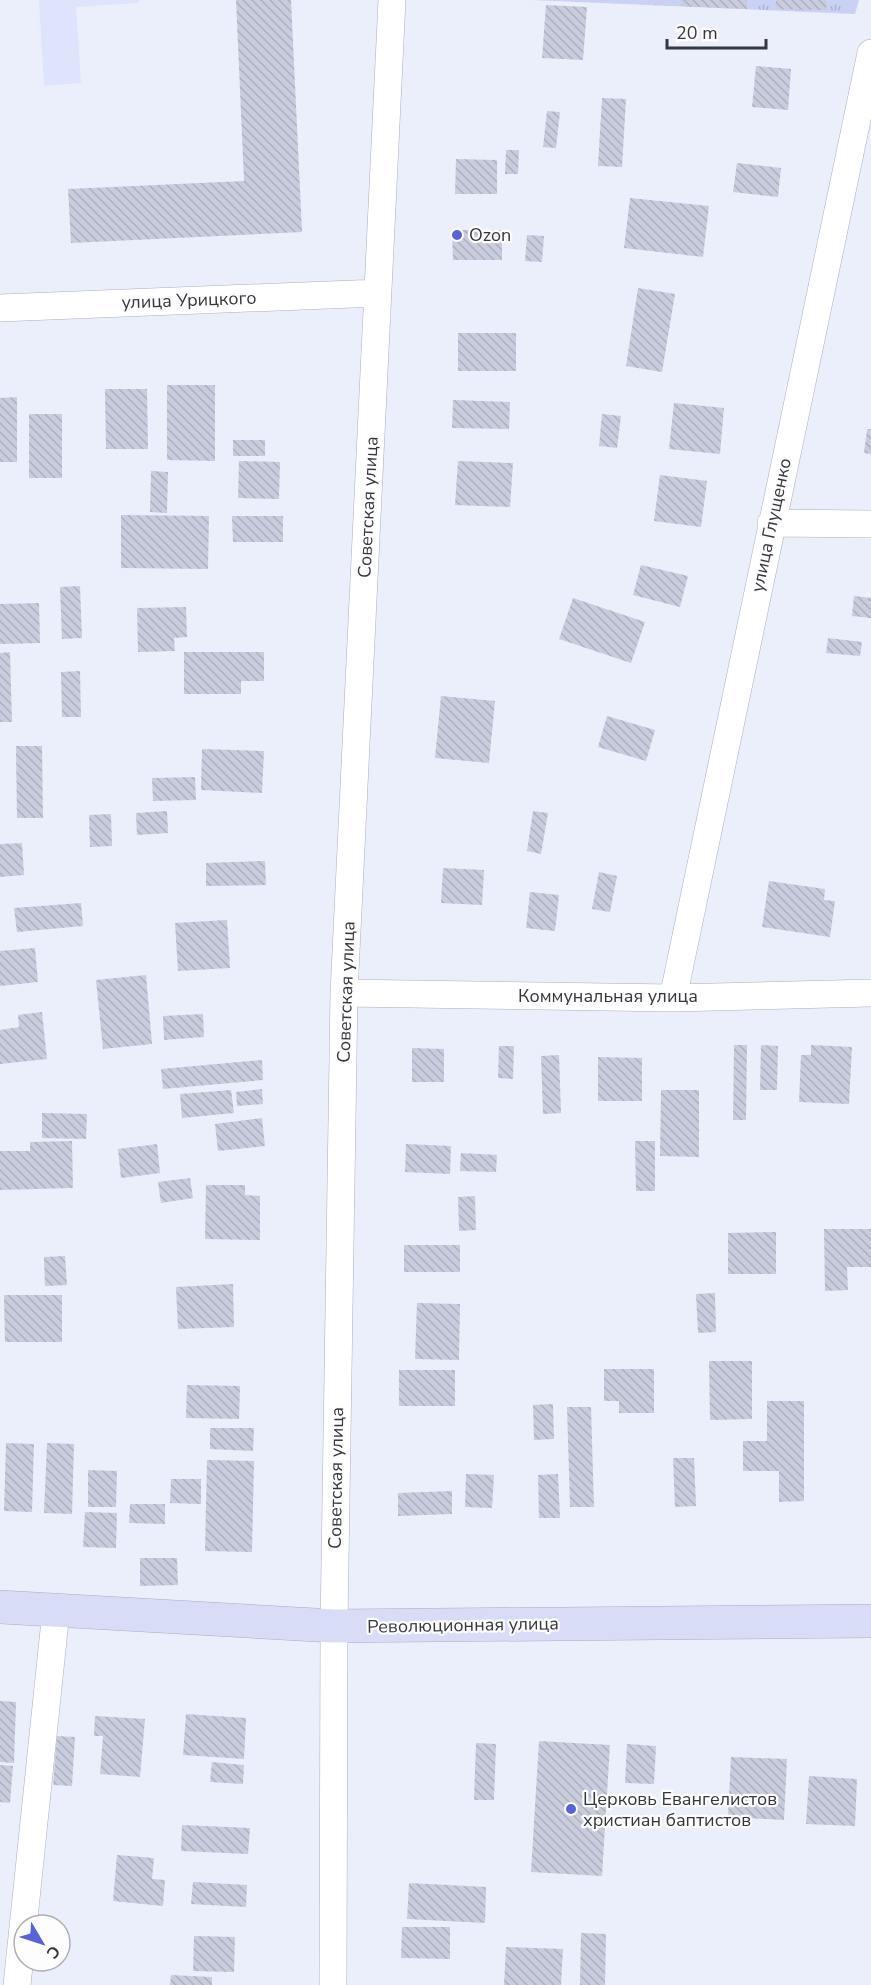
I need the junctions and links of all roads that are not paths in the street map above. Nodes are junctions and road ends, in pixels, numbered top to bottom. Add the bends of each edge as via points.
1 (392, 0) edge
2 (871, 53) edge
3 (378, 293) junction
4 (0, 308) edge
5 (771, 523) junction
6 (871, 524) edge
7 (344, 993) junction
8 (871, 993) edge
9 (673, 998) junction
10 (0, 1607) edge
11 (56, 1611) junction
12 (871, 1621) edge
13 (334, 1626) junction
14 (16, 1985) edge
15 (333, 1985) edge

1 - 3 street, Советская улица
2 - 5 street, улица Глущенко
3 - 4 street, улица Урицкого
3 - 7 street, Советская улица
5 - 6 street
5 - 9 street, улица Глущенко
7 - 9 street, Коммунальная улица
7 - 13 street, Советская улица
8 - 9 street, Коммунальная улица
10 - 11 street, Революционная улица
11 - 13 street, Революционная улица
11 - 14 street
12 - 13 street, Революционная улица
13 - 15 street, Советская улица

